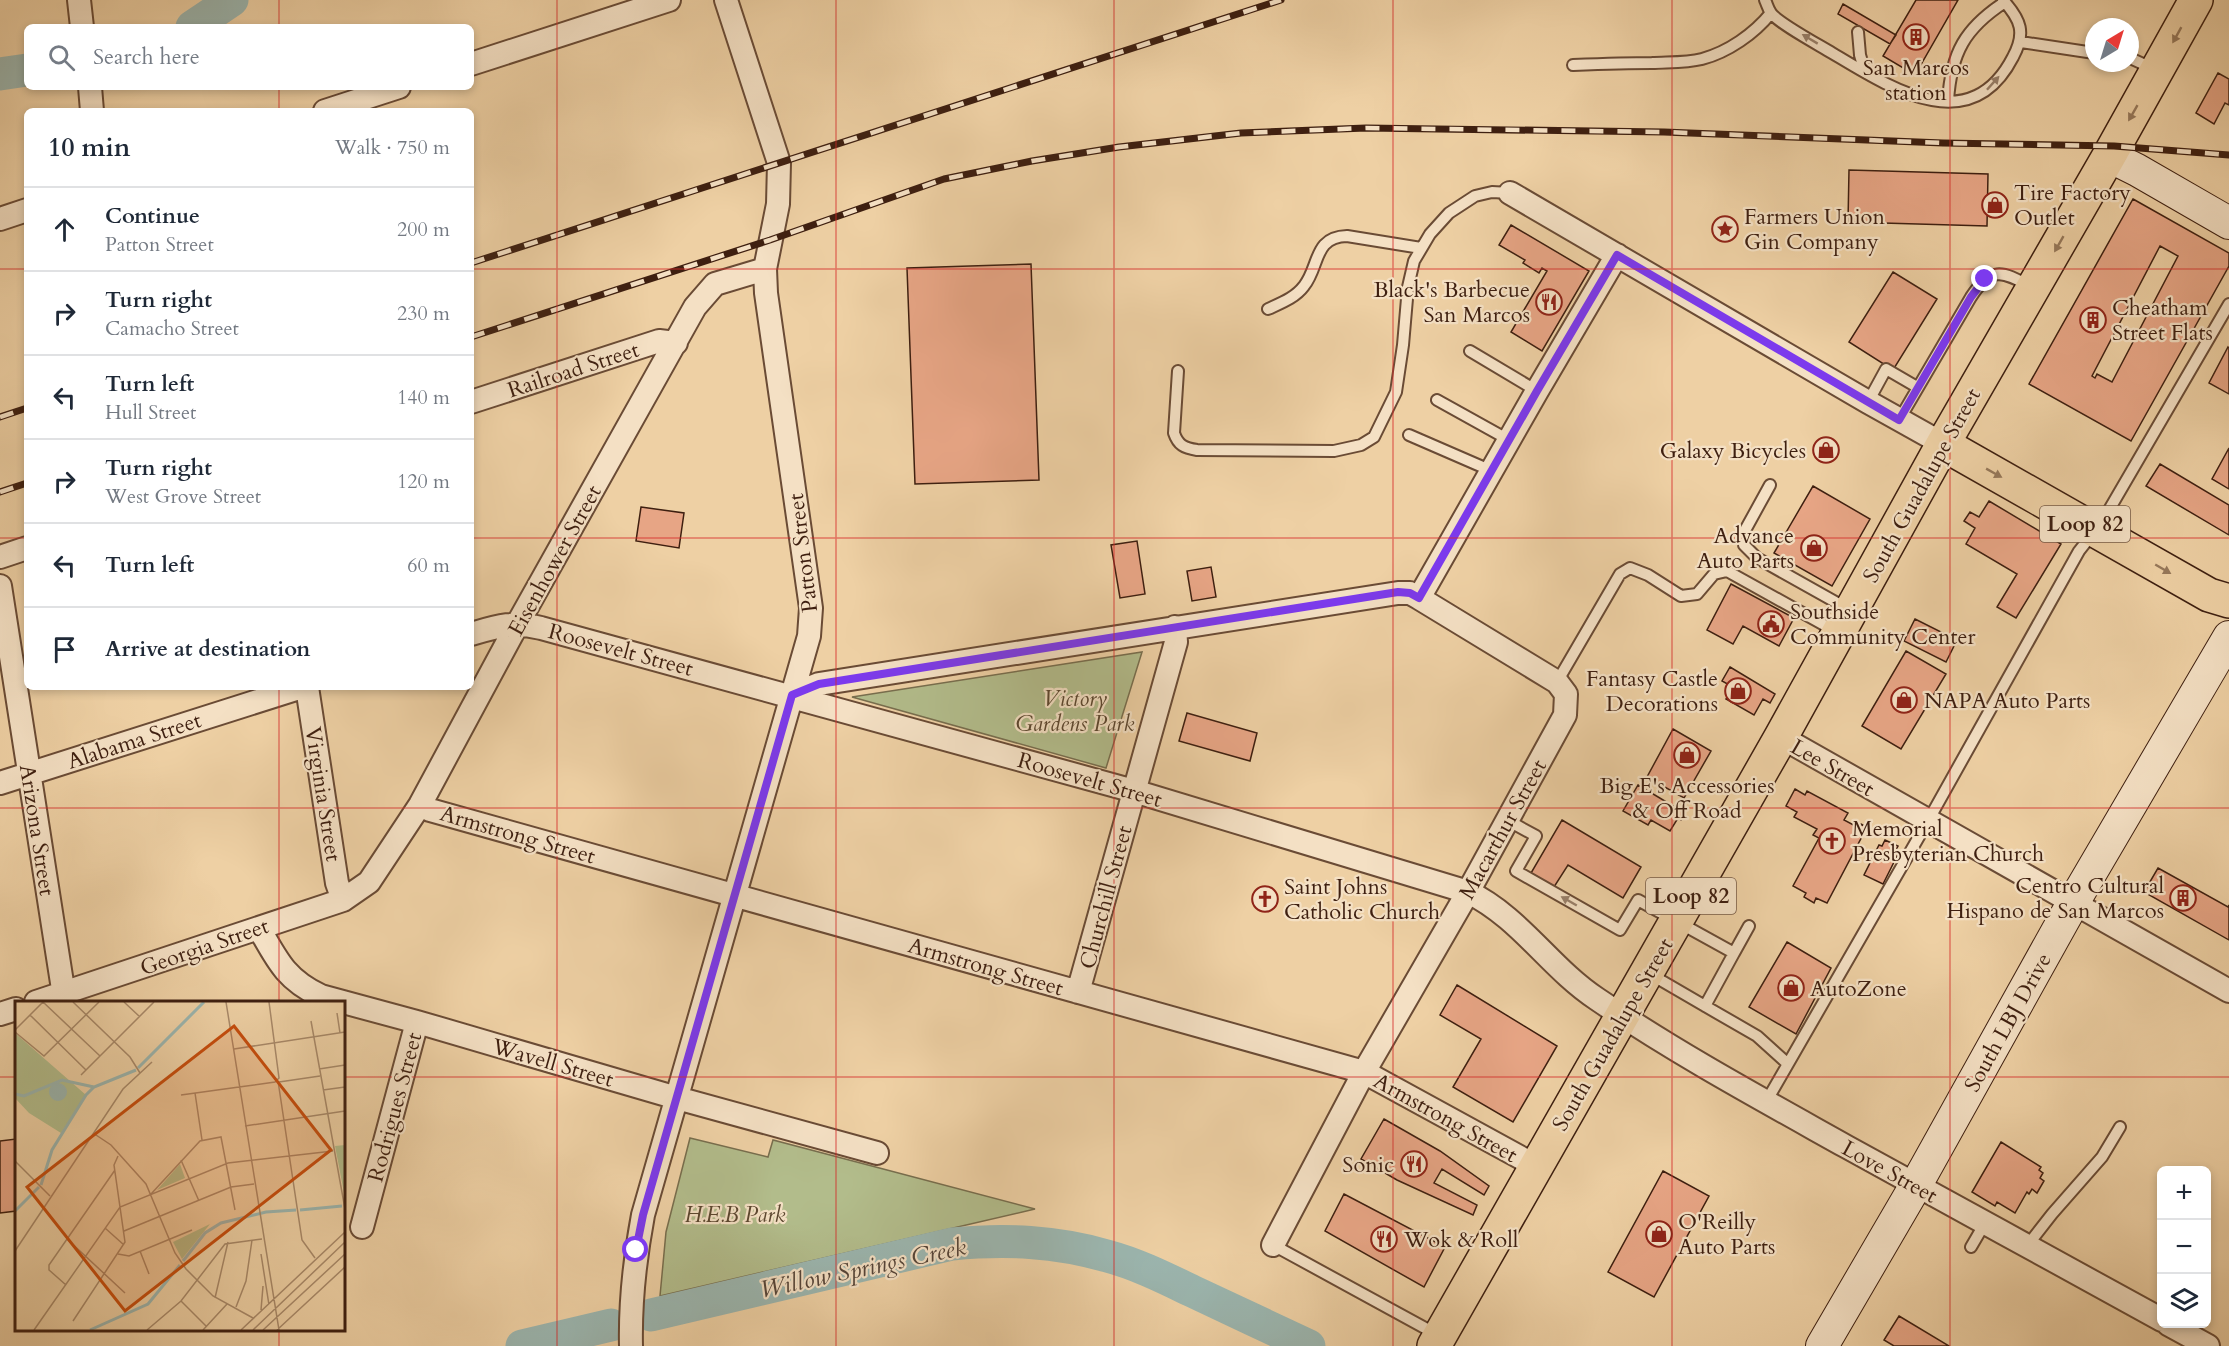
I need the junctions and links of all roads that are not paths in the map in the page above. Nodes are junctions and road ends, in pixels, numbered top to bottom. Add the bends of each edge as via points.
1 (79, 0) edge
2 (669, 0) edge
3 (726, 0) edge
4 (1765, 0) edge
5 (2004, 1) edge
6 (2192, 1) edge
7 (1771, 13) junction
8 (82, 24) edge
9 (1858, 32) dead end
10 (2021, 42) junction
11 (2085, 51) edge
12 (474, 63) edge
13 (2144, 64) edge
14 (1573, 65) dead end
15 (1865, 72) junction
16 (90, 90) edge
17 (390, 90) edge
18 (1948, 101) junction
19 (92, 108) edge
20 (334, 108) edge
21 (2109, 156) junction
22 (1510, 193) joint
23 (24, 211) edge
24 (0, 219) edge
25 (2229, 223) edge
26 (1421, 248) junction
27 (1617, 255) junction
28 (765, 269) junction
29 (2033, 288) junction
30 (2229, 304) edge
31 (1268, 309) dead end
32 (676, 343) junction
33 (1470, 351) dead end
34 (1178, 370) dead end
35 (1917, 387) junction
36 (1537, 391) junction
37 (1437, 400) dead end
38 (474, 401) edge
39 (1868, 402) junction
40 (1899, 420) junction
41 (1409, 435) dead end
42 (1509, 440) junction
43 (1943, 444) junction
44 (1492, 471) junction
45 (1770, 485) dead end
46 (2096, 530) junction
47 (24, 549) edge
48 (0, 557) edge
49 (0, 586) edge
50 (1419, 598) junction
51 (2229, 601) edge
52 (1844, 622) junction
53 (518, 623) junction
54 (1175, 627) junction
55 (474, 633) edge
56 (2229, 637) edge
57 (1562, 688) junction
58 (293, 690) edge
59 (307, 690) edge
60 (792, 695) junction
61 (1781, 737) junction
62 (29, 774) junction
63 (0, 783) edge
64 (1134, 791) junction
65 (420, 805) junction
66 (1508, 820) junction
67 (1928, 821) junction
68 (369, 882) joint
69 (1468, 892) junction
70 (735, 894) junction
71 (343, 900) junction
72 (2073, 903) junction
73 (1676, 922) junction
74 (1749, 926) dead end
75 (259, 928) junction
76 (1734, 954) junction
77 (1647, 972) junction
78 (2229, 991) edge
79 (1078, 992) junction
80 (64, 998) edge
81 (43, 1001) edge
82 (339, 1001) edge
83 (345, 1002) edge
84 (1705, 1006) junction
85 (15, 1009) edge
86 (0, 1014) edge
87 (1622, 1015) junction
88 (417, 1022) junction
89 (1788, 1064) junction
90 (1364, 1072) junction
91 (677, 1098) junction
92 (1766, 1102) junction
93 (2120, 1127) dead end
94 (877, 1153) dead end
95 (1536, 1166) junction
96 (1916, 1185) junction
97 (1985, 1223) junction
98 (362, 1227) dead end
99 (1273, 1245) joint
100 (2027, 1246) junction
101 (1971, 1247) dead end
102 (2157, 1317) edge
103 (2177, 1328) edge
104 (1437, 1341) edge
105 (631, 1346) edge
106 (1823, 1346) edge
107 (2208, 1346) edge

1 - 8 street
2 - 12 street
3 - 28 street, Patton Street via 779,163 778,204
4 - 7 lane
5 - 10 lane via 2020,28
5 - 18 lane via 1962,43 1953,63
6 -> 13 main road, South Guadalupe Street / Loop 82
7 - 14 lane via 1760,26 1724,51 1702,58
15 -> 7 lane
9 - 15 lane
10 - 11 lane
18 -> 10 lane via 1977,97 1987,90
13 -> 21 main road, South Guadalupe Street / Loop 82
15 - 18 lane via 1901,93
16 - 19 street
17 - 20 street
21 - 25 street
21 -> 29 main road, South Guadalupe Street / Loop 82
22 - 26 lane via 1475,196 1449,213
22 - 27 street
23 - 24 street
26 - 31 lane via 1336,236 1319,252 1306,285 1294,297
26 - 34 lane via 1413,261 1408,287 1396,392 1374,437 1361,445 1334,451 1185,448 1173,433
27 - 36 street
27 - 39 street
28 - 32 street, Eisenhower Street via 715,284 696,307
28 - 60 street, Patton Street via 811,609 809,636
29 - 35 lane via 1998,274 1985,279
29 - 43 main road, South Guadalupe Street / Loop 82
30 - 46 lane
32 - 38 street, Railroad Street via 659,341
32 - 53 street, Eisenhower Street
33 - 36 lane
35 - 39 lane via 1886,369
35 - 40 lane
36 - 42 street
37 - 42 lane
39 - 40 street
40 - 43 street
41 - 44 lane
42 - 44 street
43 -> 46 main road, Loop 82
43 - 52 main road, South Guadalupe Street / Loop 82
44 - 50 street
45 - 52 lane via 1743,534 1744,545
46 -> 51 main road, Loop 82 via 2209,595
46 - 67 lane via 2079,552
47 - 48 street
49 - 62 street, Arizona Street
50 - 54 street via 1398,592
50 - 57 street
52 - 57 lane via 1728,571 1714,574 1697,594 1681,596 1630,568 1620,574
52 - 61 main road, South Guadalupe Street / Loop 82
53 - 55 street
53 - 60 street, Roosevelt Street
53 - 65 street, Eisenhower Street
54 - 60 street via 819,684
54 - 64 street, Churchill Street via 1176,642
56 - 72 street, South LBJ Drive
57 - 66 street, Macarthur Street via 1565,715
58 - 62 street, Alabama Street
59 - 71 street, Virginia Street via 337,883
60 - 64 street, Roosevelt Street
60 - 70 street, Patton Street
61 - 67 street, Lee Street
61 - 73 main road, South Guadalupe Street / Loop 82
62 - 63 street, Alabama Street
62 - 80 street, Arizona Street
64 - 69 street, Roosevelt Street
64 - 79 street, Churchill Street
65 - 68 street, Eisenhower Street
65 - 70 street, Armstrong Street
66 - 69 street, Macarthur Street
73 -> 66 lane via 1638,900 1620,930 1516,871 1536,836
67 - 72 street, Lee Street
67 - 89 lane
68 - 71 street, Georgia Street
69 - 87 street, Roosevelt Street via 1508,917 1565,975
69 - 90 street, Macarthur Street
70 - 79 street, Armstrong Street
70 - 91 street, Patton Street
71 - 75 street, Georgia Street
72 - 78 street, Lee Street
72 - 96 street, South LBJ Drive
73 - 76 lane
73 - 77 main road, South Guadalupe Street / Loop 82
74 - 76 lane
75 - 80 street, Georgia Street
75 - 82 street, Wavell Street via 292,980
76 - 84 lane
77 - 84 lane
77 - 87 main road, South Guadalupe Street / Loop 82
79 - 90 street, Armstrong Street
80 - 81 street, Georgia Street
83 - 88 street, Wavell Street
84 - 89 lane via 1757,1036
85 - 86 street
87 - 92 street, Love Street
87 - 95 main road, South Guadalupe Street / Loop 82
88 - 91 street, Wavell Street
88 - 98 street, Rodrigues Street
89 - 92 lane
90 - 95 street, Armstrong Street
90 - 99 street, Macarthur Street
91 - 94 street, Wavell Street
91 - 105 street, Patton Street via 636,1250
92 - 96 street, Love Street
93 - 100 lane via 2102,1157
95 - 104 main road, South Guadalupe Street / Loop 82
96 - 97 street, Love Street
96 - 106 street, South LBJ Drive
97 - 100 street, Love Street
97 - 101 lane
99 - 104 lane
100 - 102 street, Love Street
103 - 107 street

